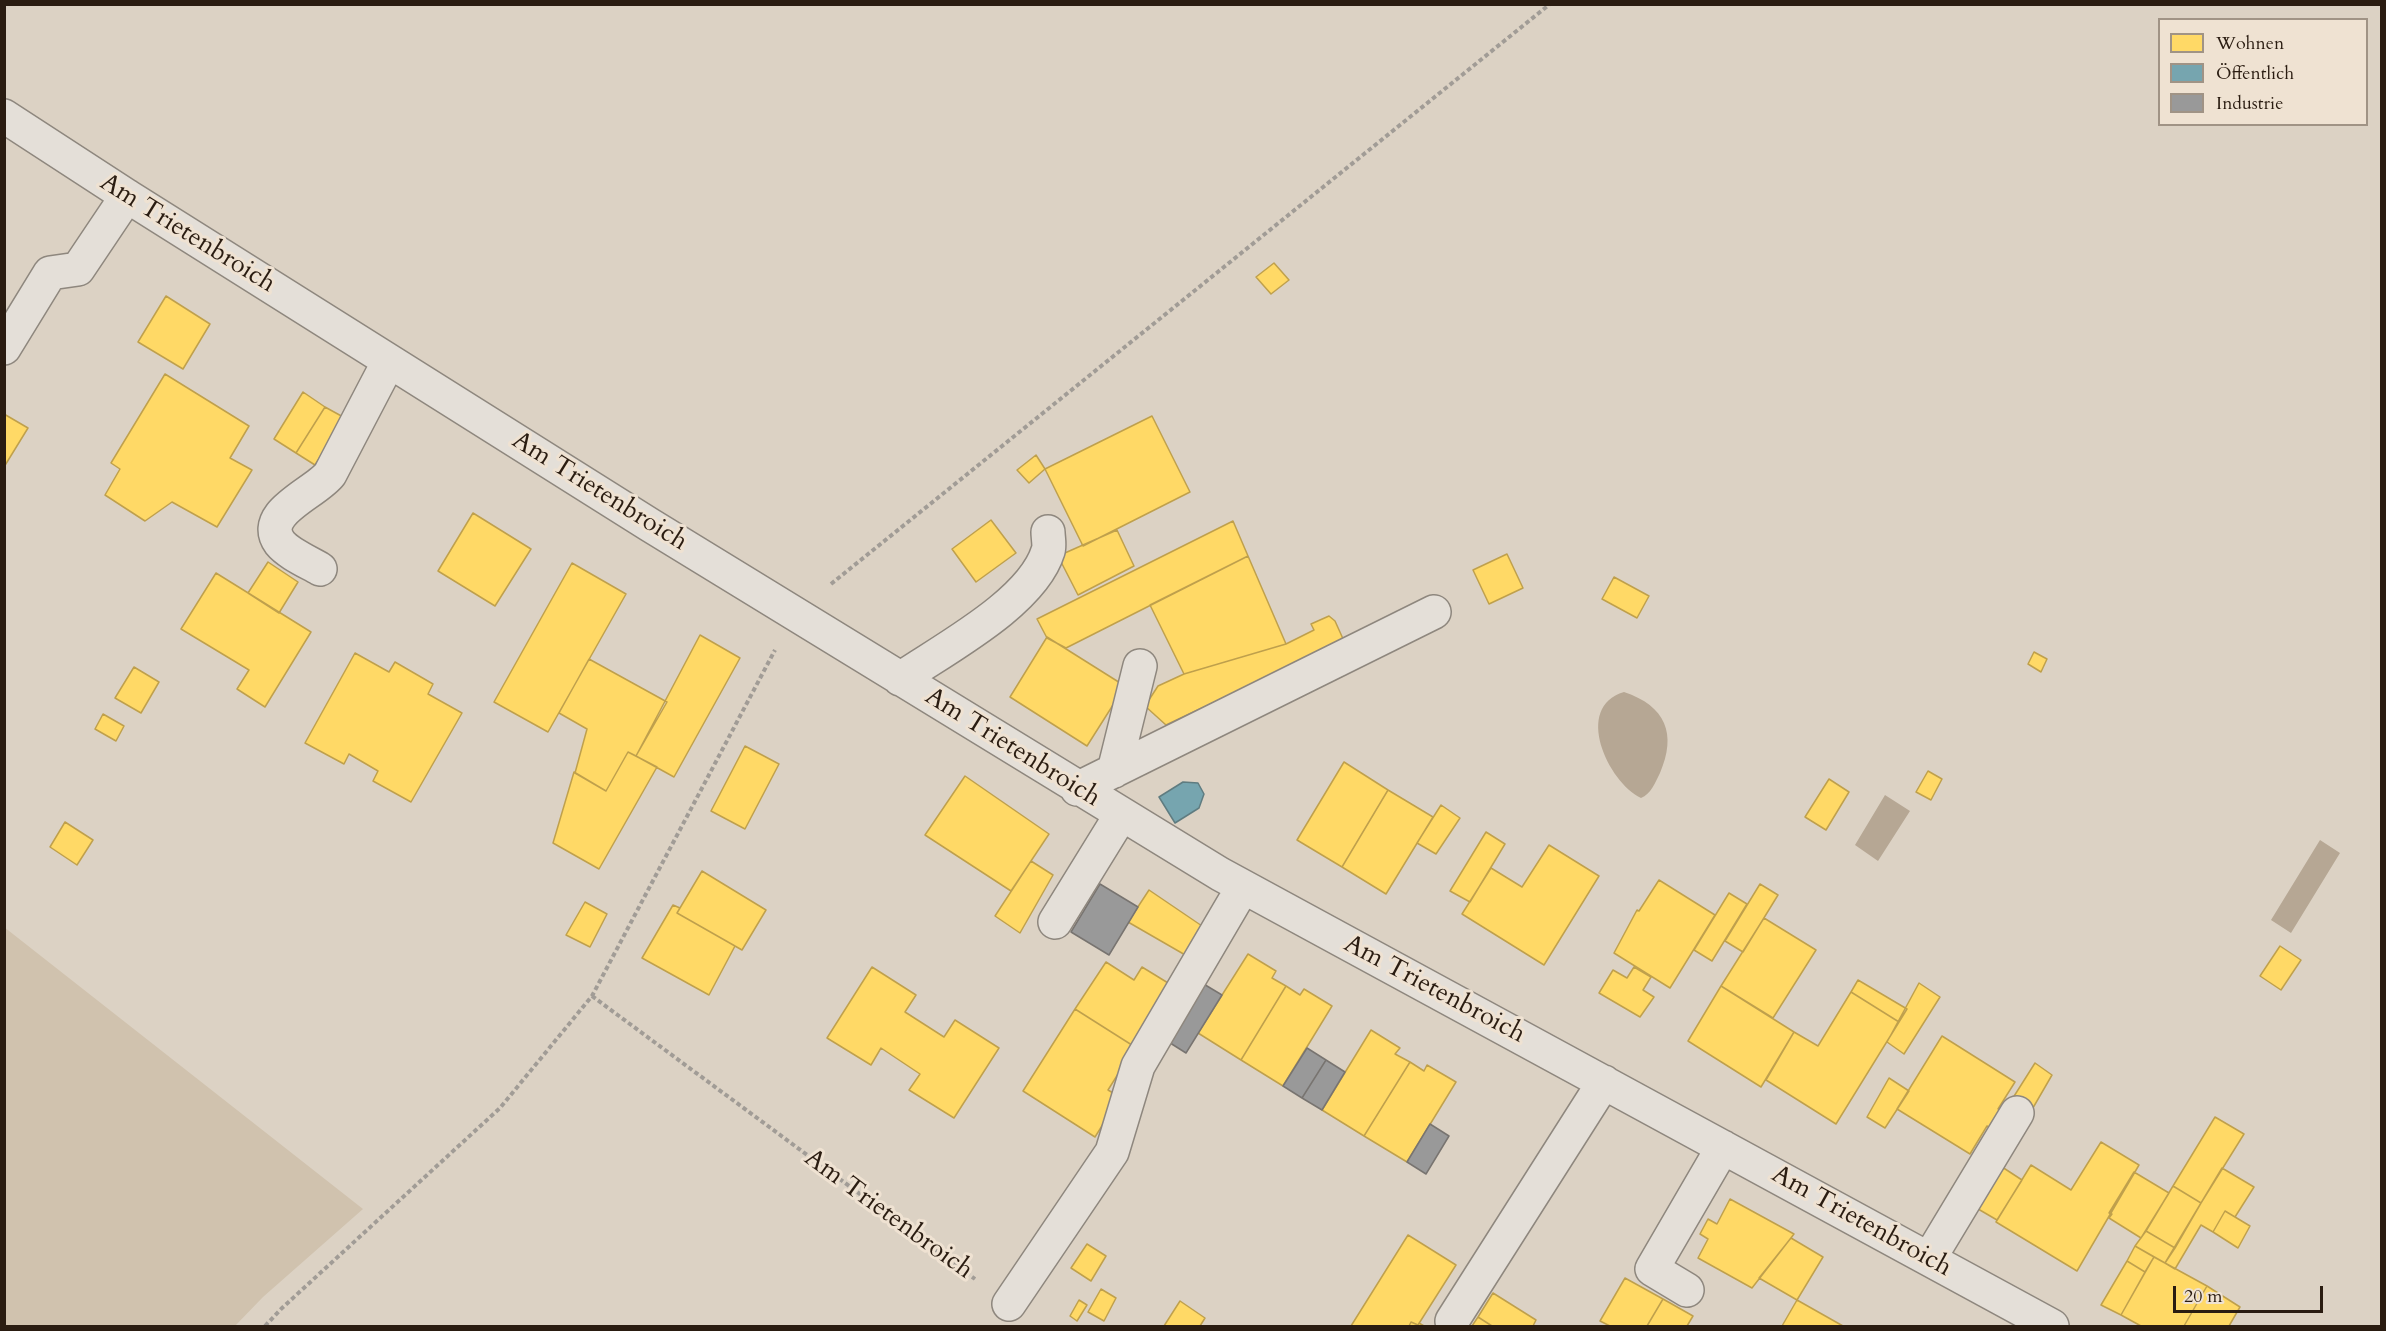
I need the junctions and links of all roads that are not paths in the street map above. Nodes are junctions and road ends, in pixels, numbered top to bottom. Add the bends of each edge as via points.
1 (4, 116) edge
2 (127, 196) junction
3 (4, 348) edge
4 (390, 361) junction
5 (1048, 532) dead end
6 (320, 569) dead end
7 (1434, 612) dead end
8 (1140, 666) dead end
9 (900, 679) junction
10 (1114, 771) junction
11 (1077, 789) junction
12 (1121, 815) junction
13 (1243, 887) junction
14 (1055, 922) dead end
15 (1604, 1082) junction
16 (2017, 1113) dead end
17 (1723, 1147) junction
18 (1929, 1259) junction
19 (1687, 1290) dead end
20 (1009, 1304) road end
21 (1452, 1321) dead end
22 (2052, 1326) edge

1 - 2 street, Am Trietenbroich
2 - 3 street via 78,269 50,273
2 - 4 street, Am Trietenbroich
4 - 6 street via 326,479 285,507 277,519 275,532 280,544
4 - 9 street, Am Trietenbroich
5 - 9 street via 1048,550 1011,603
7 - 10 street
8 - 10 street
9 - 11 street, Am Trietenbroich
10 - 11 street
11 - 12 street, Am Trietenbroich
12 - 13 street, Am Trietenbroich
12 - 14 street
13 - 15 street, Am Trietenbroich
13 - 20 street via 1138,1066 1112,1152
15 - 17 street, Am Trietenbroich
15 - 21 street
16 - 18 street
17 - 18 street, Am Trietenbroich
17 - 19 street via 1652,1269
18 - 22 street, Am Trietenbroich

